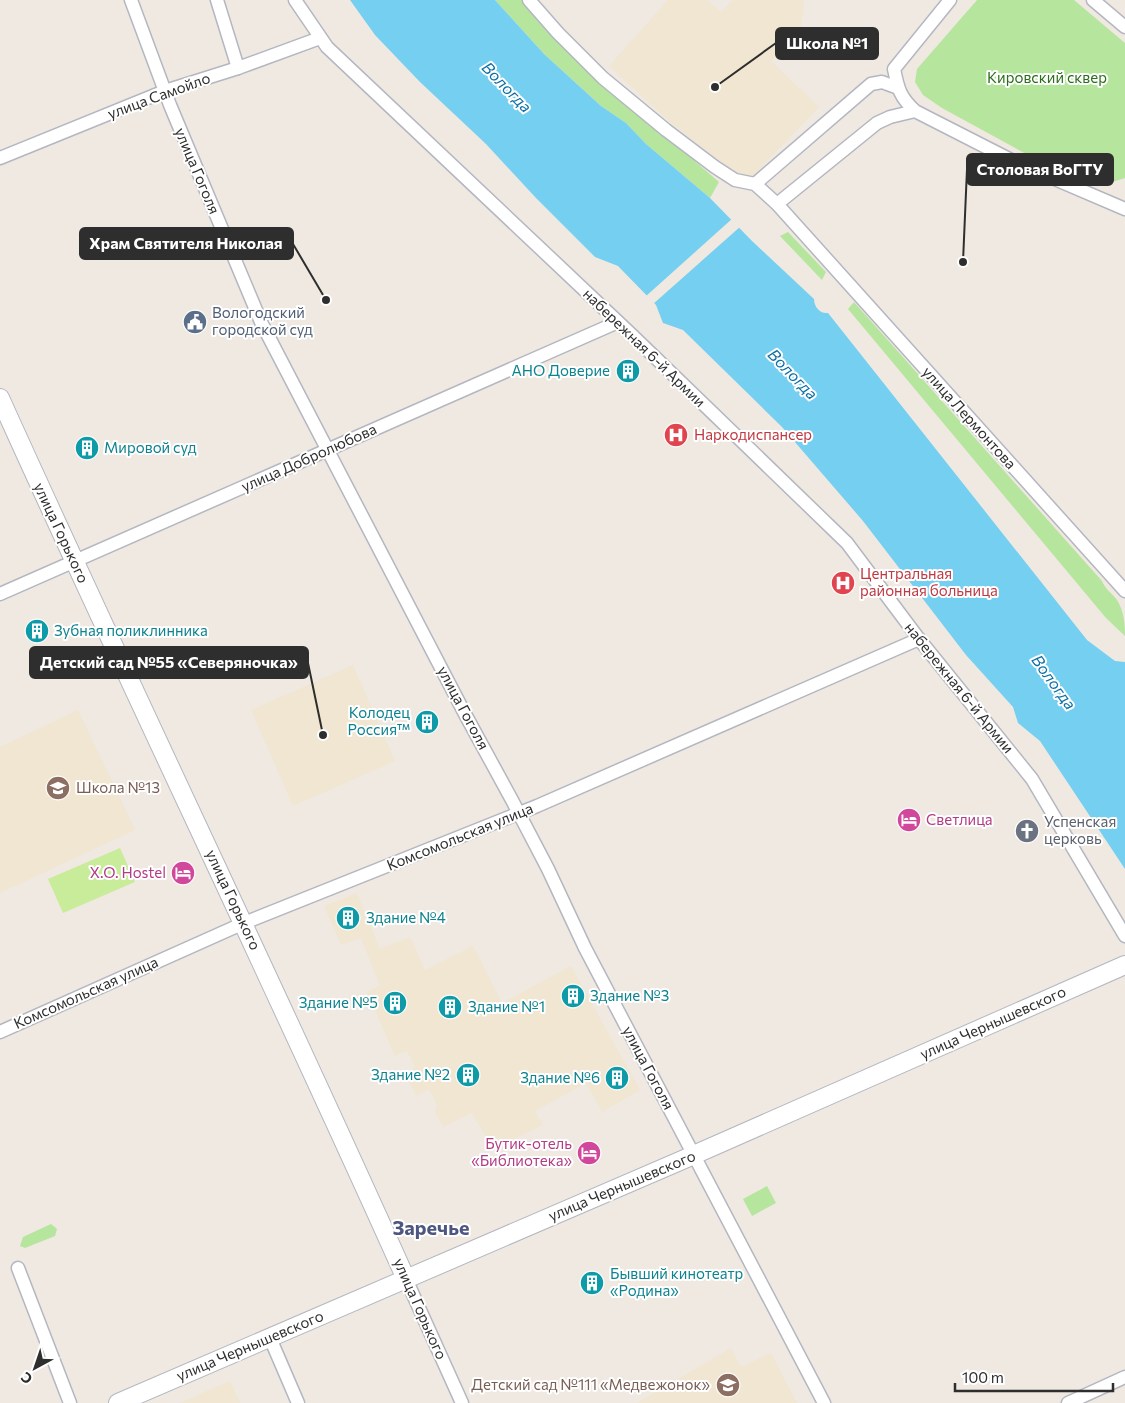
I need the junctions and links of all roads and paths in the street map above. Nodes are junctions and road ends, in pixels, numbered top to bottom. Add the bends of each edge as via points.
1 (131, 0) edge
2 (216, 0) edge
3 (295, 0) edge
4 (528, 0) edge
5 (950, 0) edge
6 (1093, 0) edge
7 (1125, 27) edge
8 (320, 38) junction
9 (238, 68) junction
10 (898, 88) junction
11 (164, 91) junction
12 (915, 111) junction
13 (0, 158) edge
14 (755, 184) junction
15 (777, 204) junction
16 (1125, 209) edge
17 (618, 322) junction
18 (0, 398) edge
19 (328, 450) junction
20 (74, 561) junction
21 (1125, 591) edge
22 (0, 594) edge
23 (919, 638) junction
24 (518, 813) junction
25 (244, 923) junction
26 (1125, 936) edge
27 (1125, 965) edge
28 (0, 1032) edge
29 (695, 1154) junction
30 (18, 1268) dead end
31 (406, 1279) junction
32 (270, 1338) junction
33 (1125, 1377) edge
34 (1091, 1398) edge
35 (70, 1403) edge
36 (118, 1403) edge
37 (298, 1403) edge
38 (462, 1403) edge
39 (824, 1403) edge
40 (1068, 1403) edge

1 - 11 street, улица Гоголя
2 - 9 street
3 - 8 street, набережная 6-й Армии
4 - 14 street via 603,78 659,124 735,180
5 - 10 street via 894,69
6 - 7 street
8 - 9 street, улица Самойло
8 - 17 street, набережная 6-й Армии
9 - 11 street, улица Самойло
10 - 12 street
10 - 14 street via 882,82 871,84
11 - 13 street, улица Самойло
11 - 19 street, улица Гоголя via 261,322
12 - 15 street via 877,123
12 - 16 street via 1015,162
14 - 15 street, улица Лермонтова
15 - 21 street, улица Лермонтова
17 - 19 street, улица Добролюбова
17 - 23 street, набережная 6-й Армии via 847,543
18 - 20 main road, улица Горького
19 - 20 street, улица Добролюбова
19 - 24 street, улица Гоголя
20 - 22 street, улица Добролюбова
20 - 25 main road, улица Горького
23 - 24 street, Комсомольская улица
23 - 26 street, набережная 6-й Армии via 1032,779
24 - 25 street, Комсомольская улица
24 - 29 street, улица Гоголя via 589,956
25 - 28 street, Комсомольская улица
25 - 31 main road, улица Горького
27 - 29 main road, улица Чернышевского
29 - 31 main road, улица Чернышевского
29 - 39 street, улица Гоголя
30 - 35 street
31 - 32 main road, улица Чернышевского
31 - 38 street, улица Горького
32 - 36 main road, улица Чернышевского
32 - 37 street
33 - 34 street
34 - 40 street

